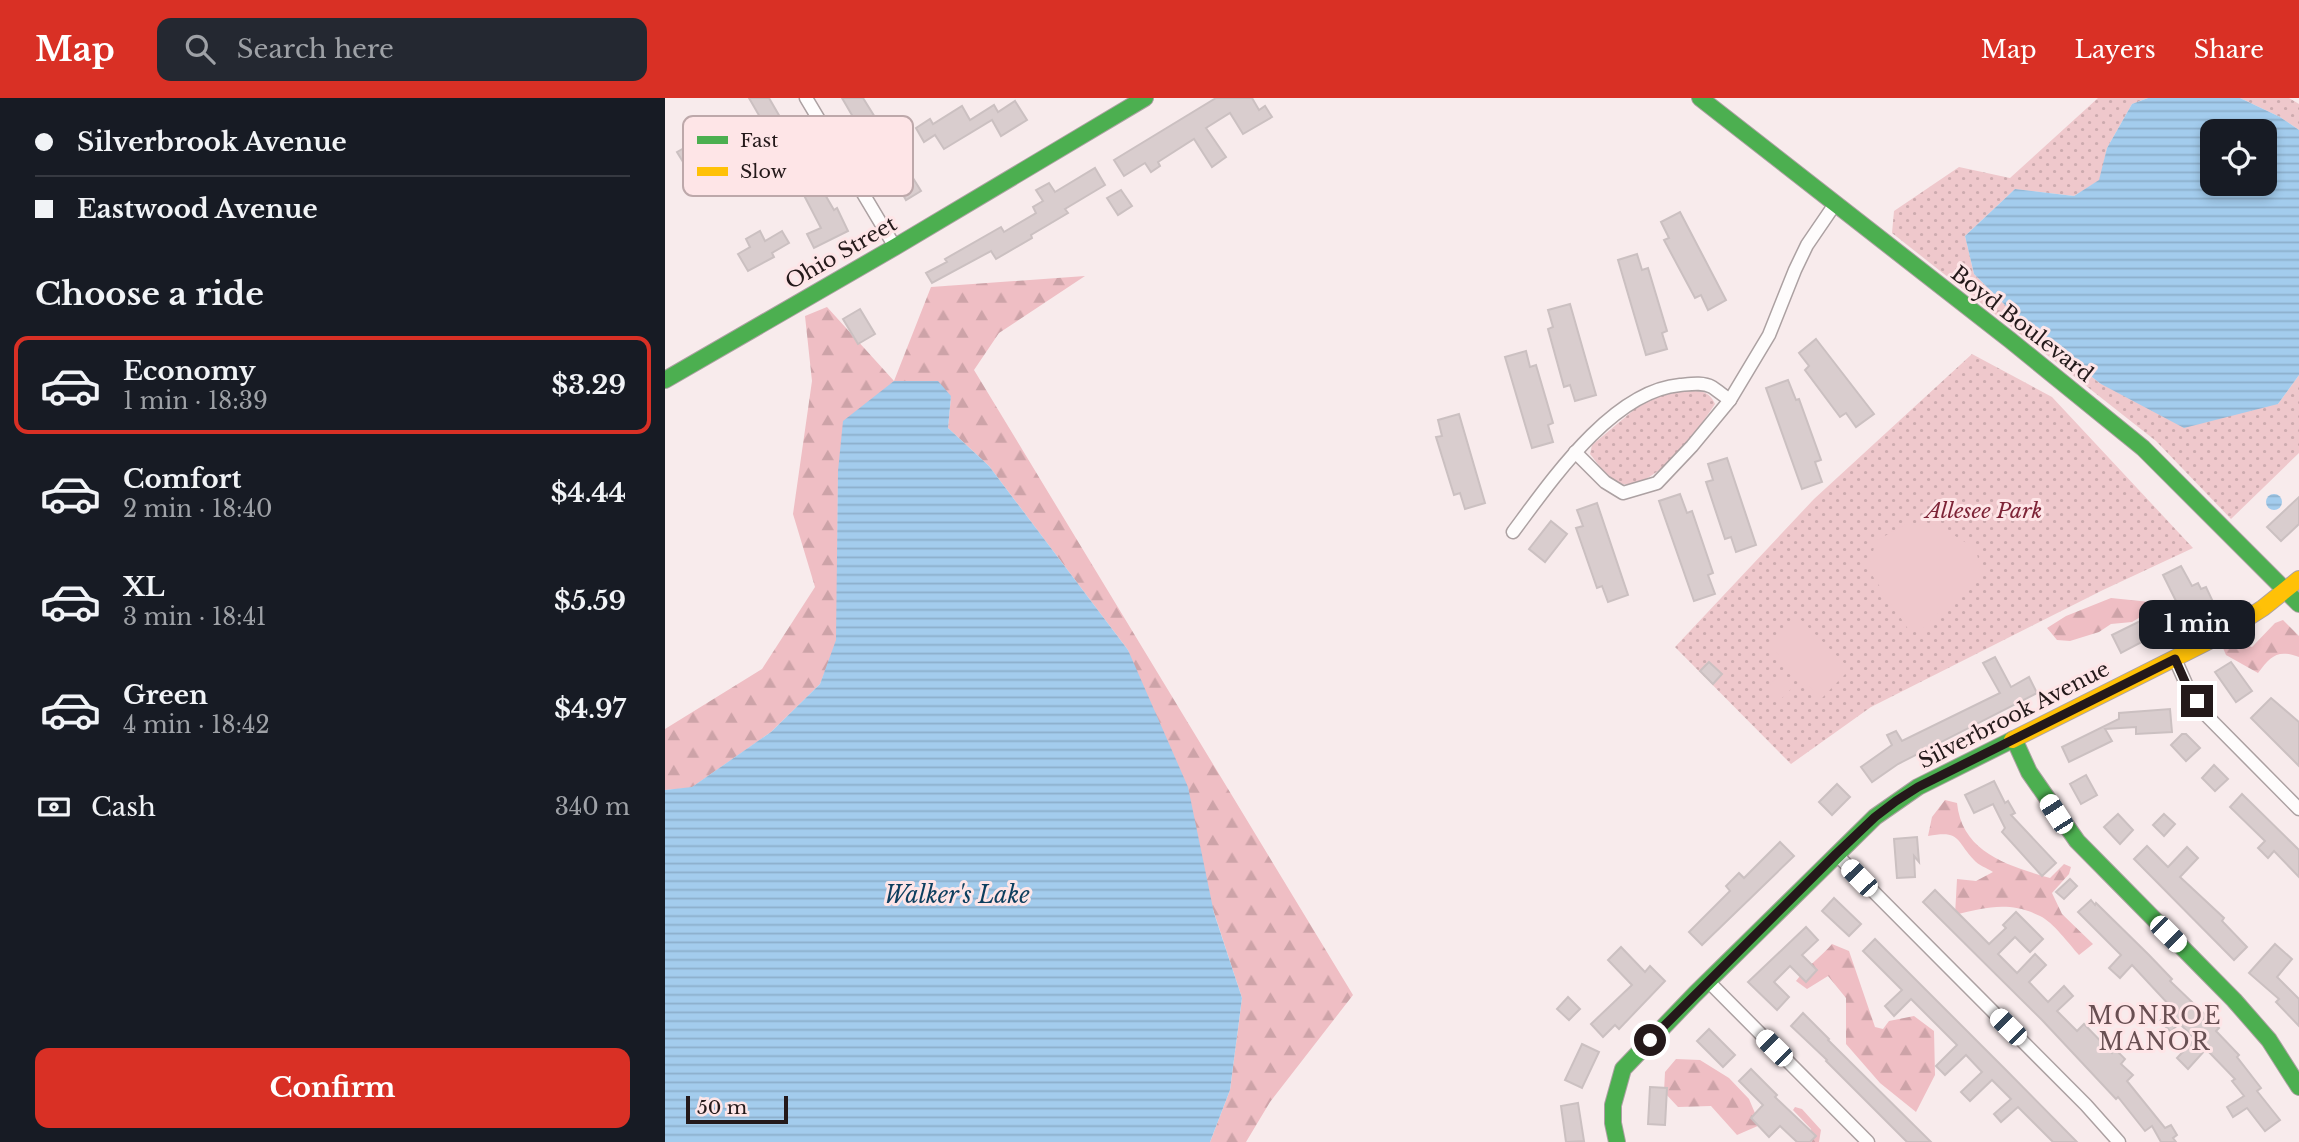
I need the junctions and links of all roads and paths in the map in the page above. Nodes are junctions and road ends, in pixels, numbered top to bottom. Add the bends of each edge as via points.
1 (806, 98) edge
2 (1145, 98) edge
3 (1700, 98) edge
4 (817, 116) edge
5 (865, 196) edge
6 (1835, 205) junction
7 (895, 247) junction
8 (665, 380) edge
9 (1730, 400) junction
10 (1575, 452) junction
11 (1513, 532) dead end
12 (2299, 579) edge
13 (2286, 591) junction
14 (2299, 604) edge
15 (2175, 659) junction
16 (2014, 739) junction
17 (2299, 809) edge
18 (1836, 854) junction
19 (1708, 981) junction
20 (2299, 1087) edge
21 (1617, 1142) edge
22 (1868, 1142) edge
23 (2119, 1142) edge

1 - 4 street
2 - 7 street, Ohio Street
3 - 6 street, Boyd Boulevard
5 - 7 street
6 - 9 street via 1807,245 1769,335
6 - 13 street, Boyd Boulevard via 2143,448
7 - 8 street, Ohio Street
9 - 10 street via 1711,386 1669,386 1630,405
9 - 10 street via 1657,483 1623,493
10 - 11 street
12 - 13 street, Silverbrook Avenue
13 - 14 street, Boyd Boulevard
13 - 15 street, Silverbrook Avenue via 2221,635
15 - 16 street, Silverbrook Avenue
15 - 17 street via 2207,716
16 - 18 street, Silverbrook Avenue via 1896,801
16 - 20 street via 2029,772 2077,841 2234,1000 2269,1040
18 - 19 street, Silverbrook Avenue
18 - 23 street
19 - 21 street, Silverbrook Avenue via 1623,1069 1610,1108
19 - 22 street

